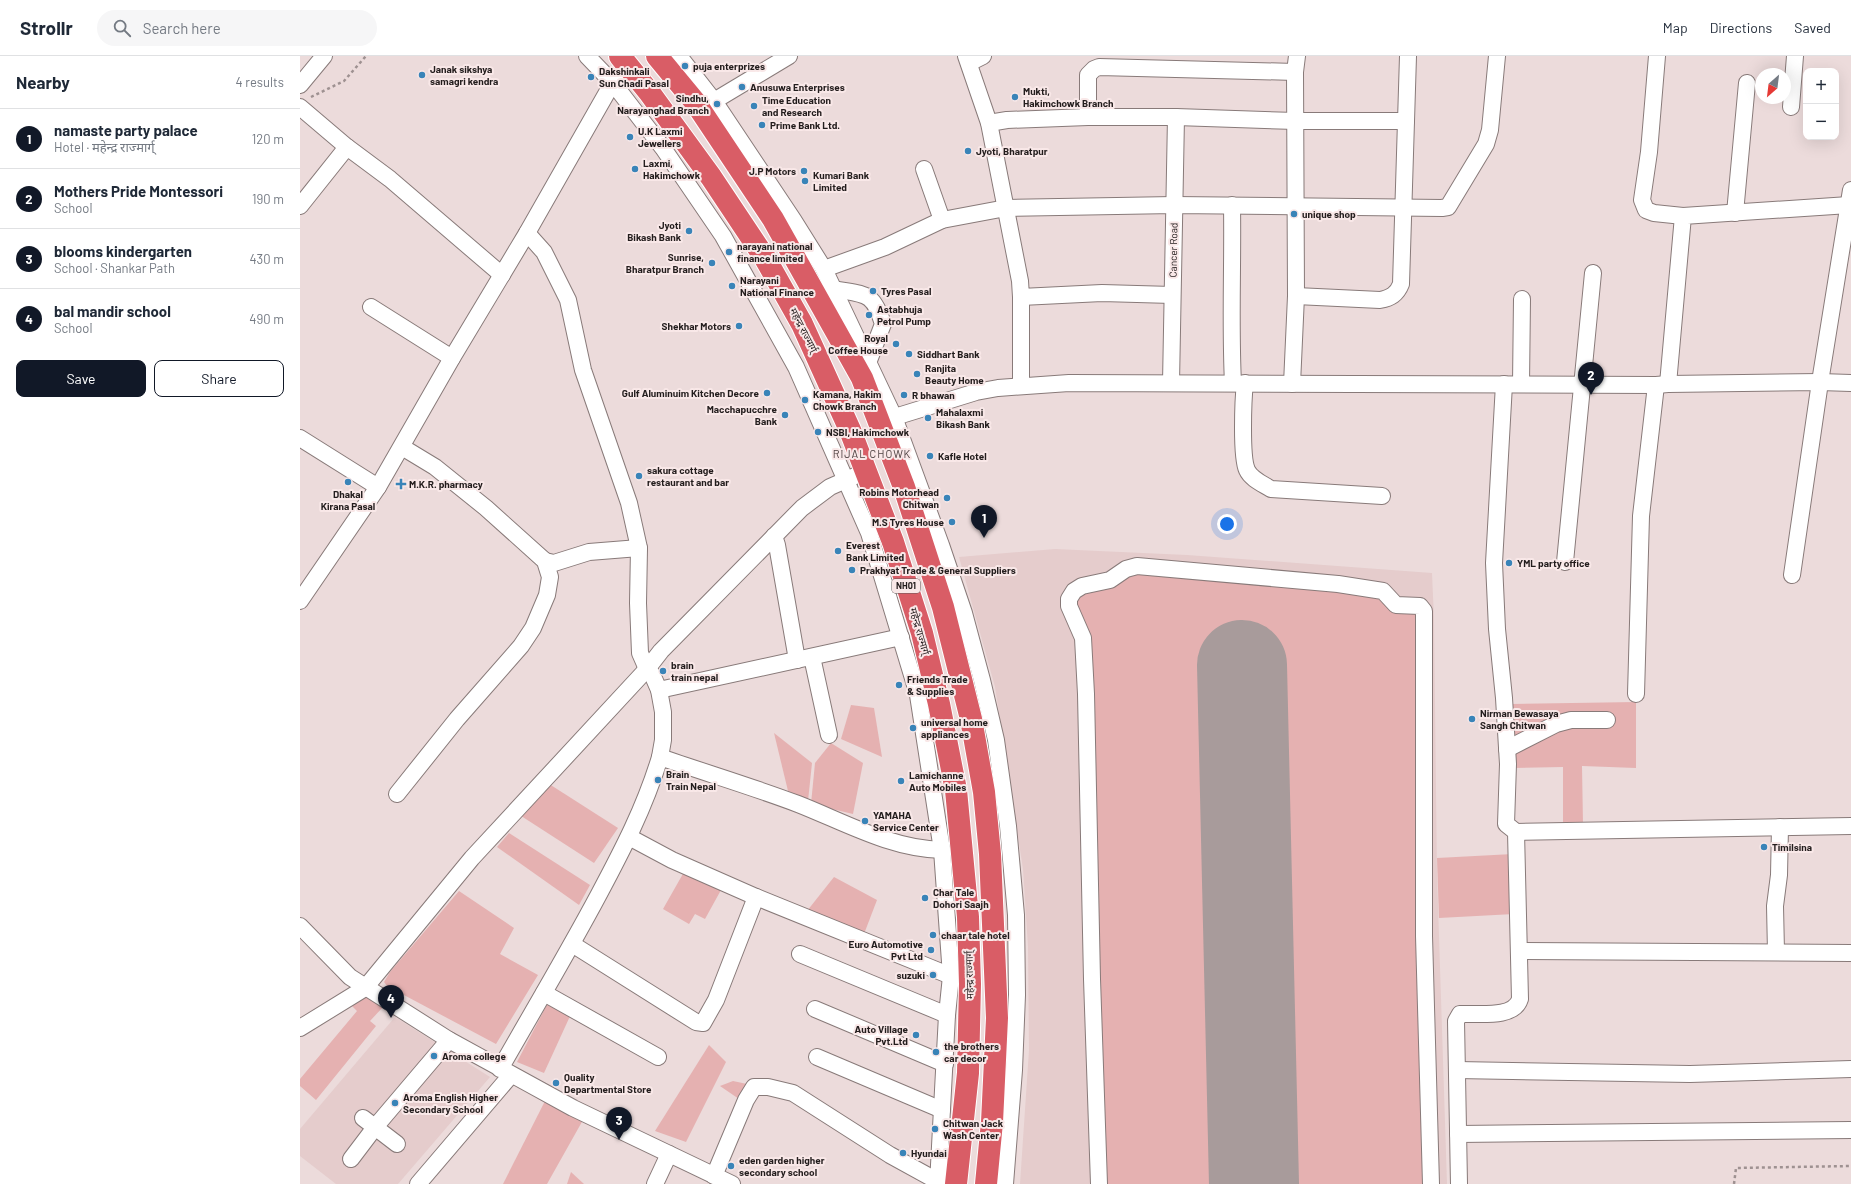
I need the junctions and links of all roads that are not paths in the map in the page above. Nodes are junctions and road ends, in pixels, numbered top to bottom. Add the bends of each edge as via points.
1 (324, 56) edge
2 (587, 56) edge
3 (657, 56) edge
4 (679, 56) edge
5 (789, 56) edge
6 (984, 56) edge
7 (1408, 56) edge
8 (1497, 56) edge
9 (1657, 56) edge
10 (1795, 56) edge
11 (622, 59) edge
12 (967, 60) edge
13 (1210, 62) edge
14 (1296, 64) edge
15 (613, 83) junction
16 (1747, 84) dead end
17 (302, 97) edge
18 (714, 101) junction
19 (1791, 107) dead end
20 (1088, 117) junction
21 (1176, 117) junction
22 (1296, 121) junction
23 (1406, 121) junction
24 (989, 123) junction
25 (347, 147) junction
26 (924, 169) dead end
27 (1850, 197) edge
28 (1174, 205) junction
29 (1232, 205) junction
30 (1296, 205) junction
31 (300, 206) edge
32 (1403, 207) junction
33 (1006, 208) junction
34 (1735, 213) junction
35 (1683, 216) junction
36 (942, 220) junction
37 (527, 234) junction
38 (824, 269) junction
39 (1593, 273) dead end
40 (502, 275) junction
41 (834, 289) junction
42 (1172, 295) junction
43 (1296, 296) junction
44 (1021, 297) junction
45 (1522, 299) dead end
46 (371, 307) dead end
47 (452, 358) junction
48 (868, 363) junction
49 (1820, 382) junction
50 (1171, 383) junction
51 (1239, 383) junction
52 (1292, 384) junction
53 (1504, 384) junction
54 (1520, 384) junction
55 (1582, 384) junction
56 (1851, 384) edge
57 (1662, 385) junction
58 (1021, 386) junction
59 (886, 419) junction
60 (300, 438) edge
61 (402, 447) junction
62 (856, 476) junction
63 (378, 487) junction
64 (1382, 496) dead end
65 (774, 536) junction
66 (639, 548) junction
67 (545, 561) junction
68 (1565, 562) dead end
69 (1792, 575) dead end
70 (300, 600) edge
71 (901, 637) junction
72 (804, 658) junction
73 (646, 669) junction
74 (659, 690) junction
75 (1636, 694) dead end
76 (1607, 720) dead end
77 (829, 735) dead end
78 (1507, 749) junction
79 (660, 757) junction
80 (397, 794) dead end
81 (1851, 826) edge
82 (1780, 827) junction
83 (1516, 832) junction
84 (629, 837) junction
85 (942, 850) junction
86 (756, 896) junction
87 (300, 926) edge
88 (572, 944) junction
89 (1519, 951) junction
90 (1776, 952) junction
91 (1851, 952) edge
92 (800, 954) dead end
93 (951, 976) junction
94 (365, 988) junction
95 (544, 993) junction
96 (815, 1009) dead end
97 (947, 1015) junction
98 (300, 1028) edge
99 (449, 1040) junction
100 (658, 1057) dead end
101 (818, 1057) dead end
102 (945, 1064) junction
103 (1456, 1070) junction
104 (1851, 1070) edge
105 (506, 1072) junction
106 (942, 1110) junction
107 (370, 1122) junction
108 (1851, 1130) edge
109 (1458, 1134) junction
110 (397, 1144) dead end
111 (669, 1154) junction
112 (351, 1159) dead end
113 (714, 1176) junction
114 (944, 1183) edge
115 (418, 1184) edge
116 (655, 1184) edge
117 (732, 1184) edge
118 (986, 1184) edge
119 (1005, 1184) edge
120 (1099, 1184) edge
121 (1431, 1184) edge
122 (1459, 1184) edge

1 - 17 street
2 - 15 street
3 - 59 highway, NH01 via 695,102 773,219
4 - 18 street
5 - 18 street
6 - 12 street
7 - 23 street
8 - 32 street via 1490,130 1486,144 1452,202 1448,207 1442,208
9 - 35 street via 1642,200 1646,210
10 - 19 street
11 - 15 street
11 - 62 highway, महेन्द्र राज्मार्ग् / NH01 via 711,177 765,258 802,324 834,393
12 - 24 street
13 - 14 street
13 - 20 street via 1094,69 1088,75
14 - 22 street
15 - 37 street
15 - 62 street via 663,148 723,236
16 - 34 street
17 - 25 street
18 - 38 street
20 - 21 street
20 - 24 street
21 - 22 street
21 - 28 street, Cancer Road
22 - 23 street
22 - 30 street
23 - 32 street
24 - 33 street
25 - 31 street
25 - 40 street via 390,179
26 - 36 street
27 - 34 street
27 - 49 street
28 - 29 street
28 - 33 street
28 - 42 street, Cancer Road
29 - 30 street
29 - 51 street via 1231,337
30 - 32 street
30 - 43 street
32 - 43 street via 1401,284 1398,292 1390,298 1380,300
33 - 36 street
33 - 44 street
34 - 35 street
35 - 57 street
36 - 38 street via 885,247
37 - 40 street
37 - 66 street via 544,252 568,300 583,370 629,503
38 - 41 street
39 - 55 street
40 - 47 street
41 - 48 street
41 - 48 street via 867,295 873,299 883,324
42 - 44 street via 1102,293
42 - 50 street, Cancer Road
43 - 52 street
44 - 58 street
45 - 54 street
46 - 47 street
47 - 61 street
48 - 59 street
49 - 56 street
49 - 57 street
49 - 69 street
50 - 51 street
50 - 58 street via 1069,383
51 - 52 street
51 - 64 street via 1244,457 1247,471 1257,480 1271,489
52 - 53 street
53 - 54 street
53 - 78 street via 1494,564
54 - 55 street
55 - 57 street
55 - 68 street
57 - 75 street via 1641,516
58 - 59 street via 976,392
59 - 118 highway, NH01 via 904,487 943,606 971,719 984,792 990,854 997,1018
59 - 119 street via 941,545 964,612 996,740 1008,826 1016,915 1016,1032
60 - 63 street
61 - 63 street
61 - 67 street via 435,467
62 - 65 street via 830,487 802,508
62 - 71 street via 869,533
62 - 114 highway, महेन्द्र राज्मार्ग् / NH01 via 892,542 922,633 956,790 968,917 968,1073
63 - 70 street
65 - 72 street
65 - 73 street
66 - 67 street via 589,552 554,562
66 - 73 street via 640,653
67 - 80 street via 550,577 547,595 533,628 521,646 457,719
71 - 72 street
71 - 85 street via 918,695
72 - 74 street
72 - 77 street
73 - 74 street via 652,674
73 - 94 street via 472,858
74 - 79 street via 663,712
76 - 78 street via 1571,720 1556,724
78 - 83 street via 1506,824
79 - 84 street via 653,782
79 - 85 street via 798,804 880,838
81 - 82 street
82 - 83 street
82 - 90 street via 1779,875 1775,906
83 - 89 street
84 - 86 street via 672,860
84 - 88 street
85 - 93 street
86 - 88 street via 716,1000 703,1023 696,1022
86 - 93 street
87 - 94 street via 332,961
88 - 95 street
89 - 90 street
89 - 103 street via 1518,1006 1505,1012 1460,1014 1456,1021
90 - 91 street
92 - 97 street
93 - 97 street
94 - 98 street
94 - 99 street
95 - 100 street
95 - 105 street
96 - 102 street
97 - 102 street
99 - 105 street
99 - 107 street
101 - 106 street
102 - 106 street
103 - 104 street via 1690,1074
103 - 109 street
105 - 111 street via 573,1108
105 - 115 street
106 - 114 street
107 - 110 street
107 - 112 street
108 - 109 street
109 - 122 street
111 - 113 street
111 - 116 street
113 - 114 street via 746,1100 754,1087 768,1086 793,1093 890,1155
113 - 117 street
120 - 121 street via 1086,694 1083,638 1069,606 1069,599 1074,591 1082,586 1110,580 1126,569 1138,566 1338,584 1383,591 1396,604 1423,608 1424,936

